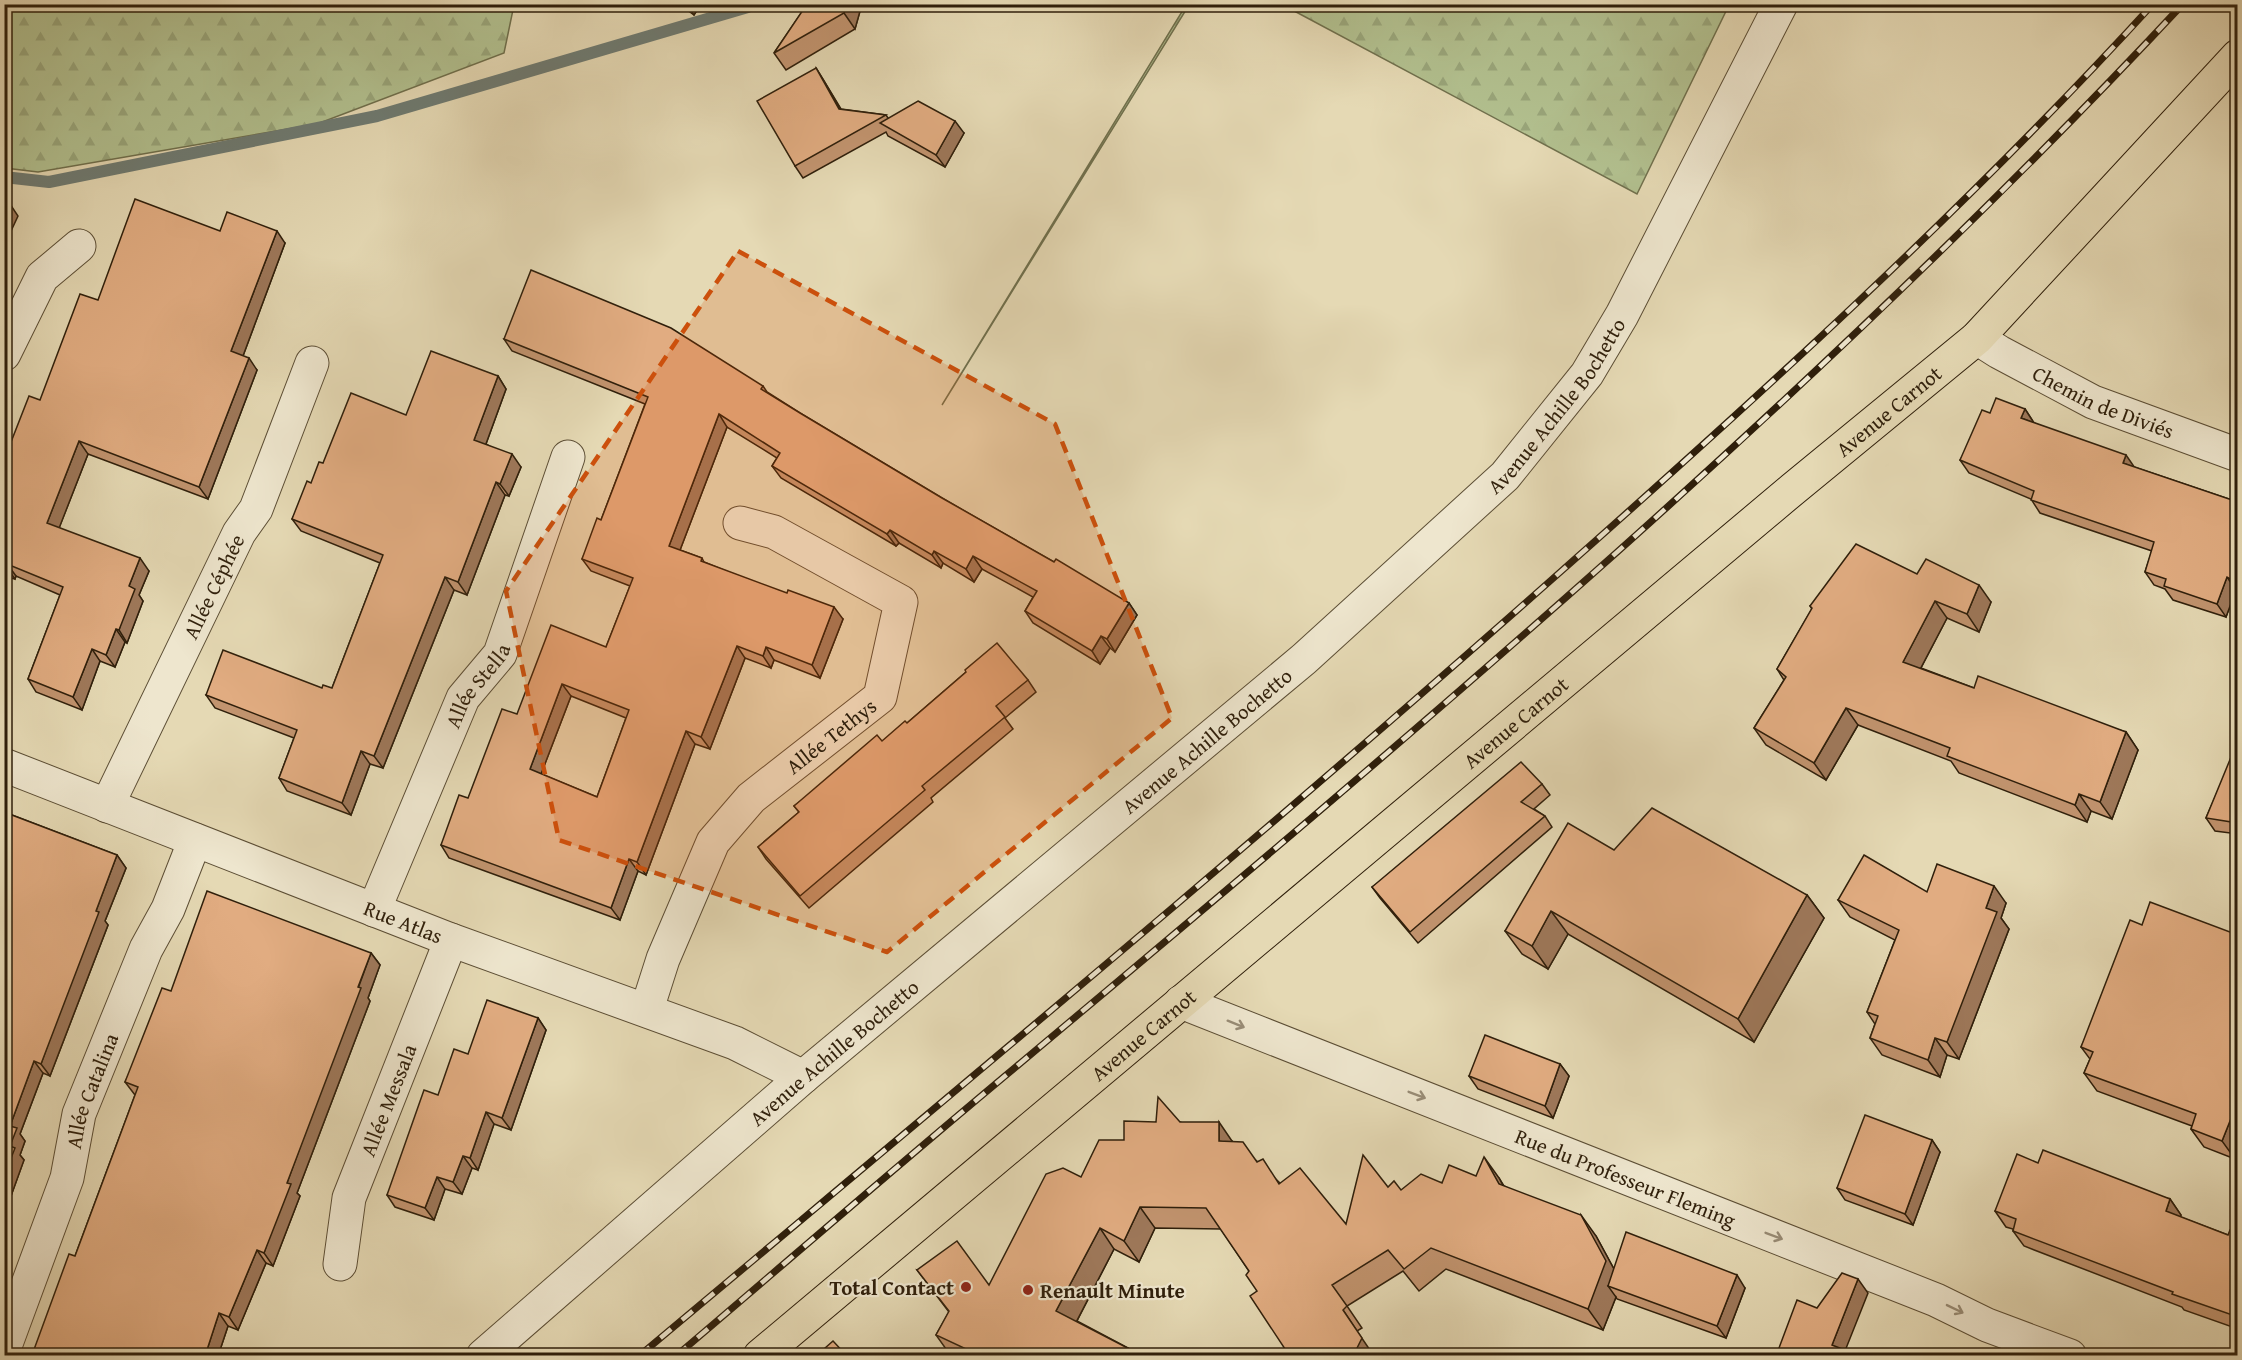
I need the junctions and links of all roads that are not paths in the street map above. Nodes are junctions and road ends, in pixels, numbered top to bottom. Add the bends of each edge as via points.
1 (1781, 4) edge
2 (2238, 56) edge
3 (79, 246) dead end
4 (1977, 338) junction
5 (4, 354) edge
6 (312, 363) dead end
7 (2238, 454) edge
8 (568, 457) dead end
9 (740, 523) dead end
10 (4, 765) edge
11 (107, 806) junction
12 (195, 840) junction
13 (374, 910) junction
14 (451, 940) junction
15 (1181, 1002) junction
16 (647, 1010) junction
17 (803, 1077) junction
18 (340, 1264) dead end
19 (4, 1349) edge
20 (483, 1356) edge
21 (760, 1356) edge
22 (2070, 1356) edge

1 - 17 street, Avenue Achille Bochetto via 1622,315 1587,374 1505,476 1296,666
2 - 4 main road, Avenue Carnot
3 - 5 street via 42,277
4 - 7 street, Chemin de Diviés via 2093,402
4 - 15 main road, Avenue Carnot
6 - 11 street, Allée Céphée via 256,509 239,533
8 - 13 street, Allée Stella via 500,654 463,698
9 - 16 street, Allée Tethys via 774,532 901,602 880,697 751,798 713,842 663,959
10 - 11 street, Rue Atlas
11 - 12 street, Rue Atlas
12 - 13 street, Rue Atlas
12 - 19 street, Allée Catalina via 79,1114 67,1179
13 - 14 street, Rue Atlas
14 - 16 street, Rue Atlas
14 - 18 street, Allée Messala via 350,1198
15 - 21 main road, Avenue Carnot
15 -> 22 street, Rue du Professeur Fleming
16 - 17 street, Rue Atlas via 735,1043
17 - 20 street, Avenue Achille Bochetto

